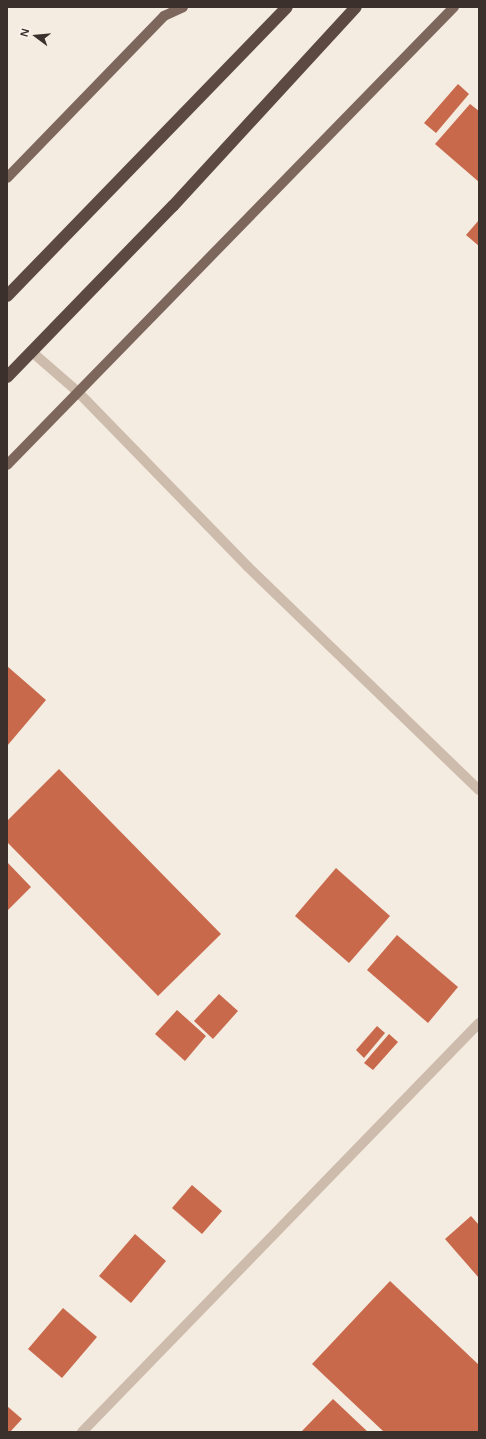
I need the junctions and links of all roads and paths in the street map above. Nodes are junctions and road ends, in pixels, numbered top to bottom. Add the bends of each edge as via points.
1 (183, 7) edge
2 (287, 7) edge
3 (356, 7) edge
4 (454, 7) edge
5 (7, 178) edge
6 (7, 296) edge
7 (32, 352) junction
8 (7, 377) edge
9 (78, 392) junction
10 (7, 465) edge
11 (479, 790) edge
12 (479, 1023) edge
13 (82, 1432) edge

1 - 5 main road via 164,16
2 - 6 highway
3 - 7 highway via 173,206
4 - 9 main road
7 - 8 highway
7 - 9 street
9 - 10 main road
9 - 11 street via 248,567
12 - 13 street

